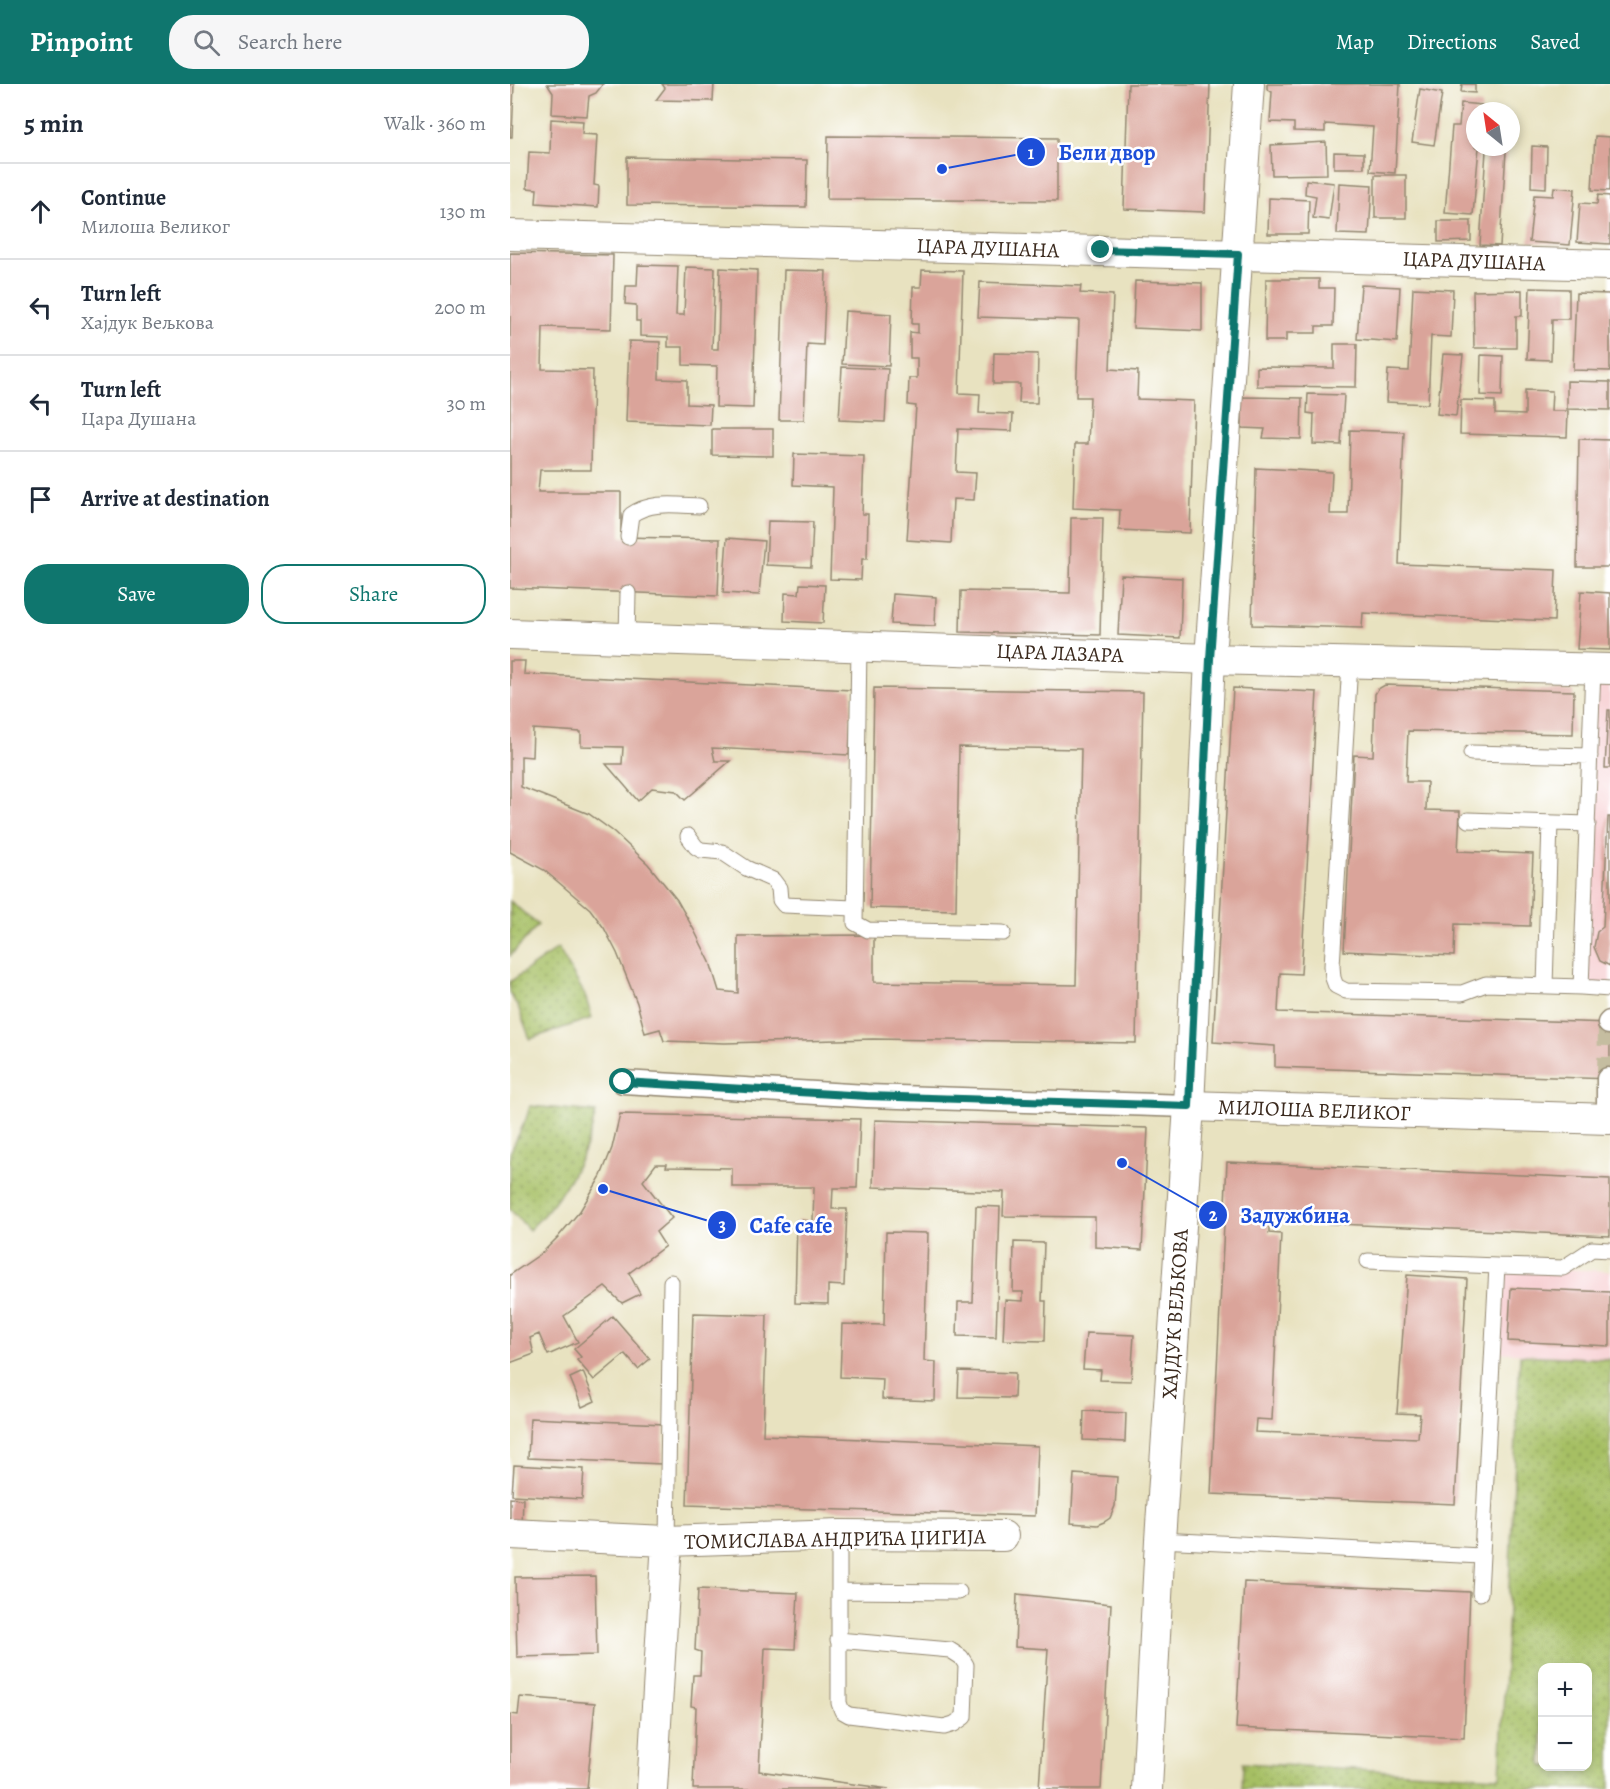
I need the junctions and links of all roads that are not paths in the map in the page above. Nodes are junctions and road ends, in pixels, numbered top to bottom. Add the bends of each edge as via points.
1 (1249, 84) edge
2 (510, 235) edge
3 (1238, 254) junction
4 (1610, 265) edge
5 (699, 506) dead end
6 (628, 537) dead end
7 (628, 593) dead end
8 (510, 634) edge
9 (627, 638) junction
10 (860, 645) junction
11 (1210, 659) junction
12 (1350, 663) junction
13 (1601, 669) edge
14 (1471, 753) dead end
15 (1590, 756) junction
16 (1468, 820) dead end
17 (1550, 823) junction
18 (1588, 824) junction
19 (688, 836) dead end
20 (854, 908) junction
21 (1003, 933) dead end
22 (1545, 986) junction
23 (1581, 987) junction
24 (1610, 989) edge
25 (1608, 1078) dead end
26 (623, 1082) dead end
27 (1189, 1106) junction
28 (1609, 1119) edge
29 (1610, 1250) edge
30 (1368, 1261) dead end
31 (1497, 1266) junction
32 (671, 1282) dead end
33 (510, 1534) edge
34 (839, 1534) junction
35 (1003, 1536) dead end
36 (1160, 1540) junction
37 (667, 1542) junction
38 (1481, 1556) junction
39 (838, 1591) junction
40 (959, 1592) dead end
41 (1480, 1593) dead end
42 (838, 1640) junction
43 (652, 1789) edge
44 (1147, 1789) edge

1 - 3 street, ХАЈДУК ВЕЉКОВА
2 - 3 street, ЦАРА ДУШАНА
3 - 4 street, ЦАРА ДУШАНА
3 - 11 street, ХАЈДУК ВЕЉКОВА
5 - 6 lane via 642,507 630,515
7 - 9 lane
8 - 9 street, ЦАРА ЛАЗАРА
9 - 10 street, ЦАРА ЛАЗАРА
10 - 11 street, ЦАРА ЛАЗАРА
10 - 20 lane
11 - 12 street, ЦАРА ЛАЗАРА
11 - 27 street, ХАЈДУК ВЕЉКОВА
12 - 13 street, ЦАРА ЛАЗАРА
12 - 22 lane via 1332,966 1336,986 1346,991 1462,993 1486,984
13 - 15 lane
14 - 15 lane
15 - 18 lane
16 - 17 lane
17 - 18 lane
17 - 22 lane
18 - 23 lane
19 - 20 lane via 701,850 722,852 773,880 784,905
20 - 21 lane via 855,923 868,930
22 - 23 lane
23 - 24 lane
25 - 28 street
26 - 27 street, МИЛОША ВЕЛИКОГ via 867,1096
27 - 28 street, МИЛОША ВЕЛИКОГ
27 - 36 street, ХАЈДУК ВЕЉКОВА
29 - 31 lane via 1593,1250 1563,1268
30 - 31 lane
31 - 38 lane
32 - 37 lane
33 - 37 street, ТОМИСЛАВА АНДРИЋА ЏИГИЈА
34 - 35 street, ТОМИСЛАВА АНДРИЋА ЏИГИЈА
34 - 37 street, ТОМИСЛАВА АНДРИЋА ЏИГИЈА
34 - 39 lane
36 - 38 lane
36 - 44 street, ХАЈДУК ВЕЉКОВА
37 - 43 street, ТОМИСЛАВА АНДРИЋА ЏИГИЈА
38 - 41 lane
39 - 40 lane
39 - 42 lane
42 - 42 lane via 842,1711 944,1727 964,1717 966,1665 950,1650

